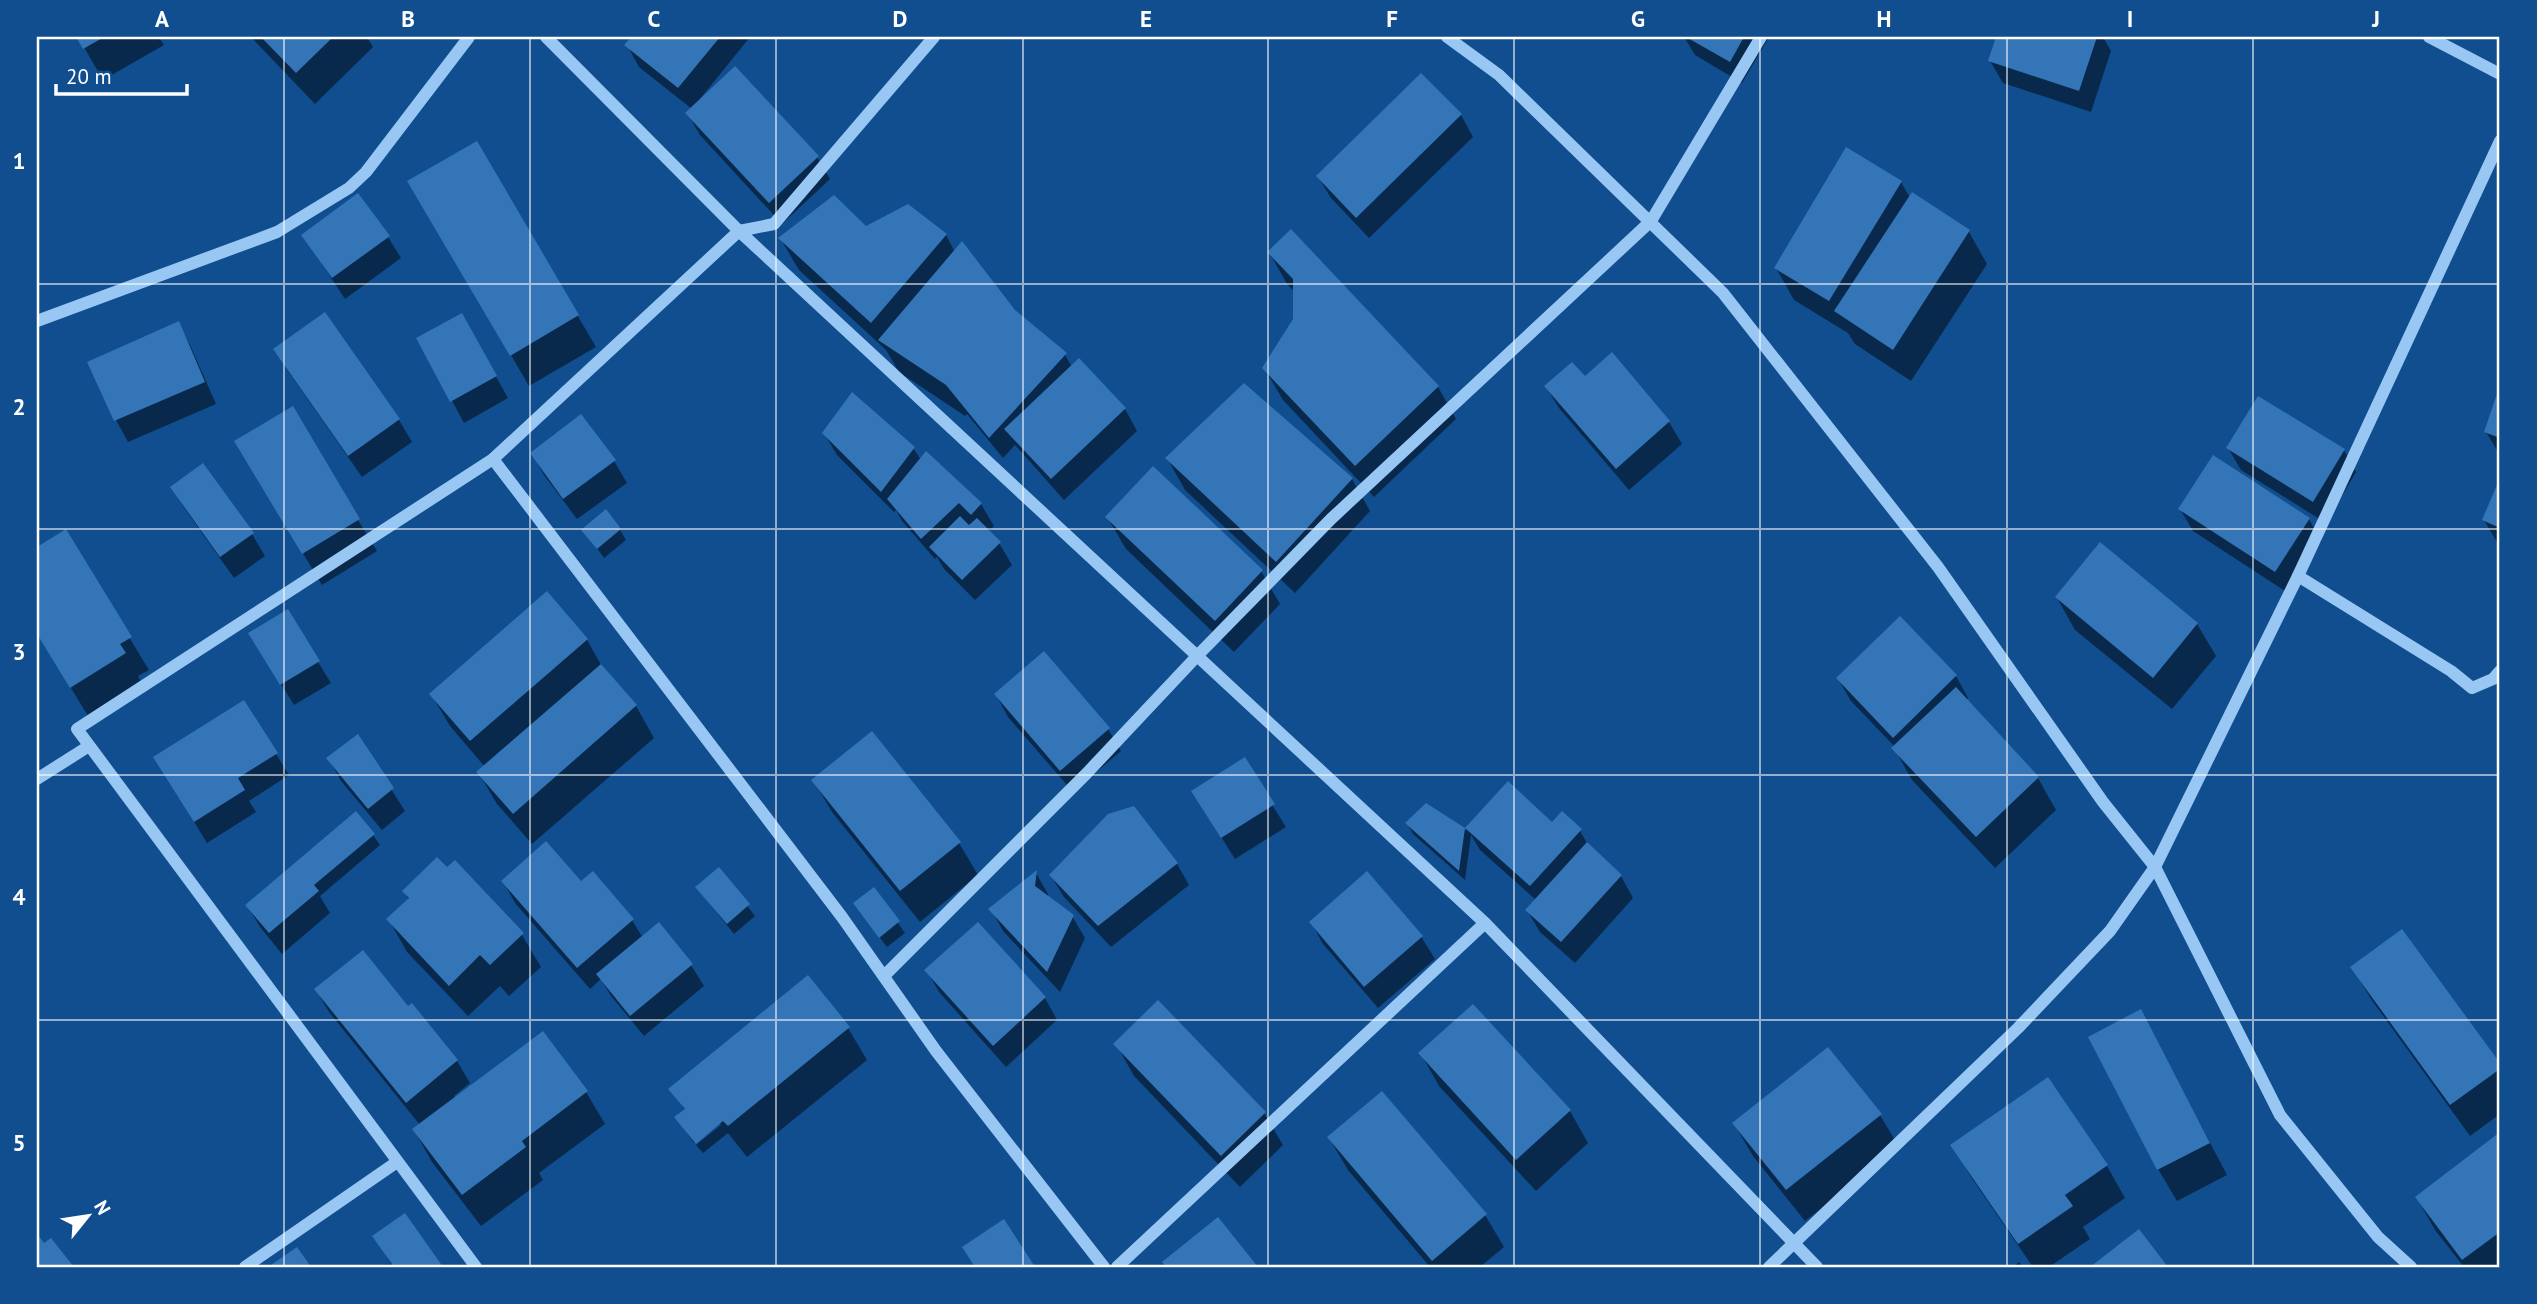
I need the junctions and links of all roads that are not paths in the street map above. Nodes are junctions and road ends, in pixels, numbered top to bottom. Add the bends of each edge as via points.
1 (469, 37) edge
2 (546, 37) edge
3 (934, 37) edge
4 (1447, 37) edge
5 (1761, 37) edge
6 (2429, 37) edge
7 (2500, 74) edge
8 (2500, 141) edge
9 (1651, 221) junction
10 (740, 231) junction
11 (37, 321) edge
12 (493, 459) junction
13 (2298, 576) junction
14 (1198, 655) junction
15 (2500, 671) edge
16 (89, 746) junction
17 (37, 779) edge
18 (2155, 867) junction
19 (1485, 923) junction
20 (885, 975) junction
21 (397, 1162) junction
22 (1794, 1243) junction
23 (245, 1267) edge
24 (476, 1267) edge
25 (1104, 1267) edge
26 (1117, 1267) edge
27 (1769, 1267) edge
28 (1817, 1267) edge
29 (2411, 1267) edge

1 - 11 street via 349,188 277,232
2 - 10 street
3 - 10 street via 774,224
4 - 9 street via 1499,75
5 - 9 street
6 - 7 street
8 - 13 street
9 - 14 street via 1331,519
9 - 18 street via 1723,293 1938,566 2103,802
10 - 12 street
10 - 14 street
12 - 16 street via 77,729
12 - 20 street
13 - 15 street via 2472,688
13 - 18 street
14 - 19 street
14 - 20 street
16 - 17 street
16 - 21 street
18 - 22 street via 2110,931 2018,1028
18 - 29 street via 2280,1115 2378,1237
19 - 22 street
19 - 26 street
20 - 25 street via 936,1051
21 - 23 street
21 - 24 street
22 - 27 street
22 - 28 street

